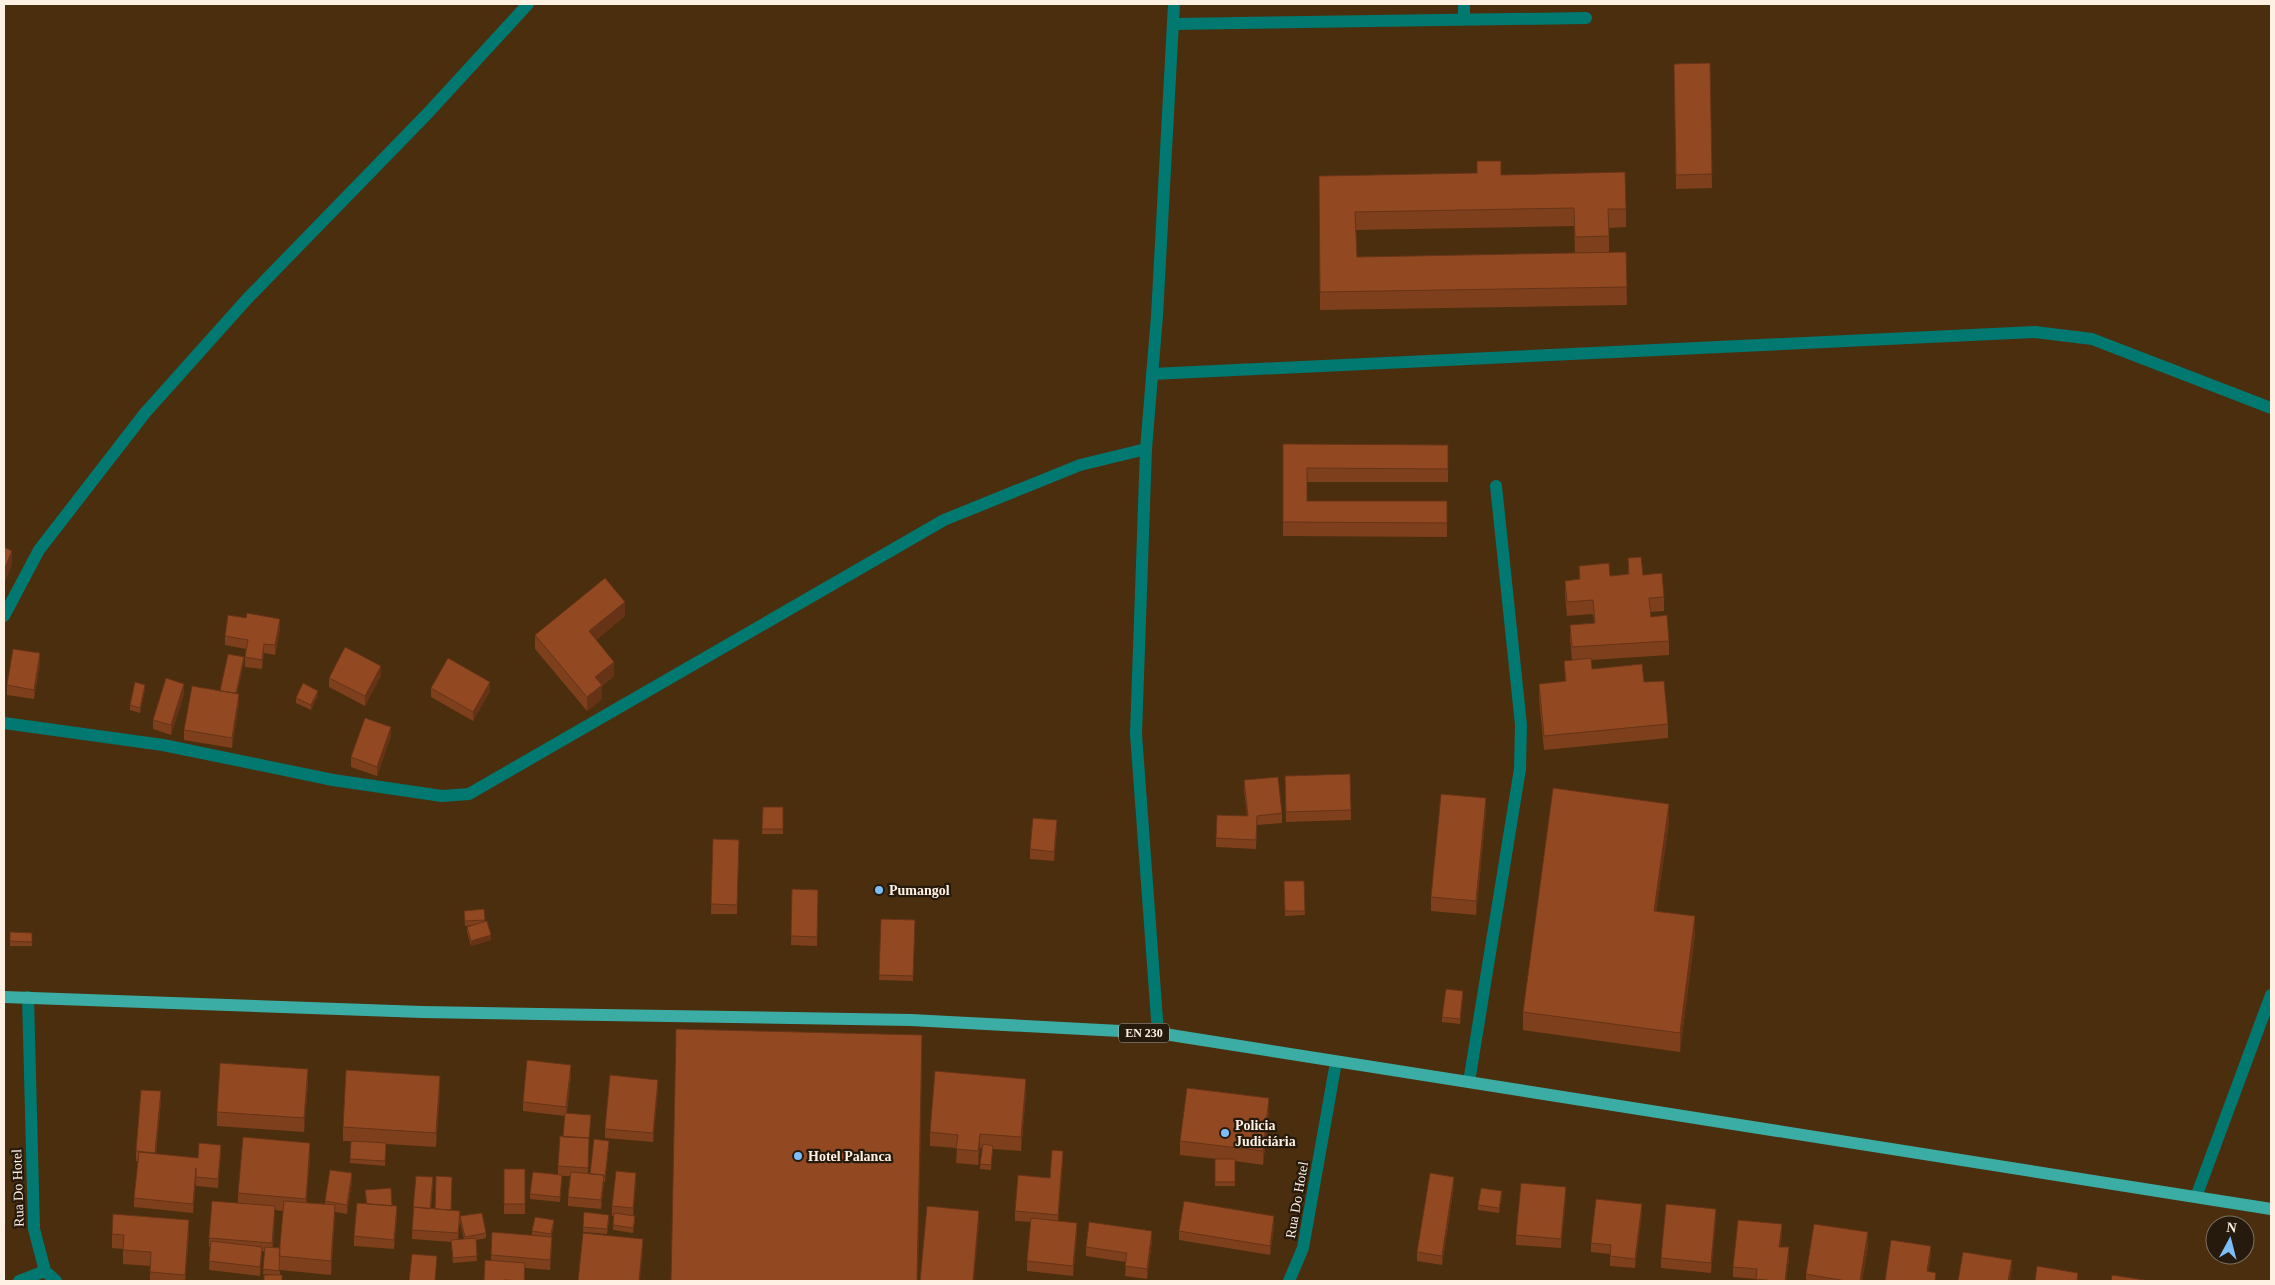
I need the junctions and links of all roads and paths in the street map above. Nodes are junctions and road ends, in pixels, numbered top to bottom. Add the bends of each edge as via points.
1 (528, 4) edge
2 (1174, 4) edge
3 (1464, 4) edge
4 (1586, 18) dead end
5 (1464, 20) junction
6 (1174, 24) junction
7 (1152, 374) junction
8 (2271, 408) edge
9 (1146, 449) junction
10 (1496, 486) dead end
11 (4, 616) edge
12 (4, 723) edge
13 (2271, 995) edge
14 (4, 997) edge
15 (28, 997) junction
16 (1158, 1033) junction
17 (1336, 1062) junction
18 (1469, 1082) junction
19 (2196, 1197) junction
20 (2271, 1209) edge
21 (45, 1271) junction
22 (19, 1281) edge
23 (56, 1281) edge
24 (1289, 1281) edge

1 - 11 street via 428,113 247,299 145,413 39,550
2 - 6 street
3 - 5 street
4 - 5 street
5 - 6 street
6 - 7 street
7 - 8 street via 2035,332 2092,339
7 - 9 street
9 - 12 street via 1080,465 944,520 469,794 442,796 333,780 163,745
9 - 16 street via 1136,734
10 - 18 street via 1521,725 1520,769
13 - 19 street
14 - 15 main road, EN 230
15 - 16 main road, EN 230 via 422,1012 911,1020
15 - 21 street, Rua Do Hotel via 34,1229
16 - 17 main road, EN 230
17 - 18 main road, EN 230
17 - 24 street, Rua Do Hotel via 1303,1248
18 - 19 main road, EN 230
19 - 20 main road, EN 230
21 - 22 street
21 - 23 street

